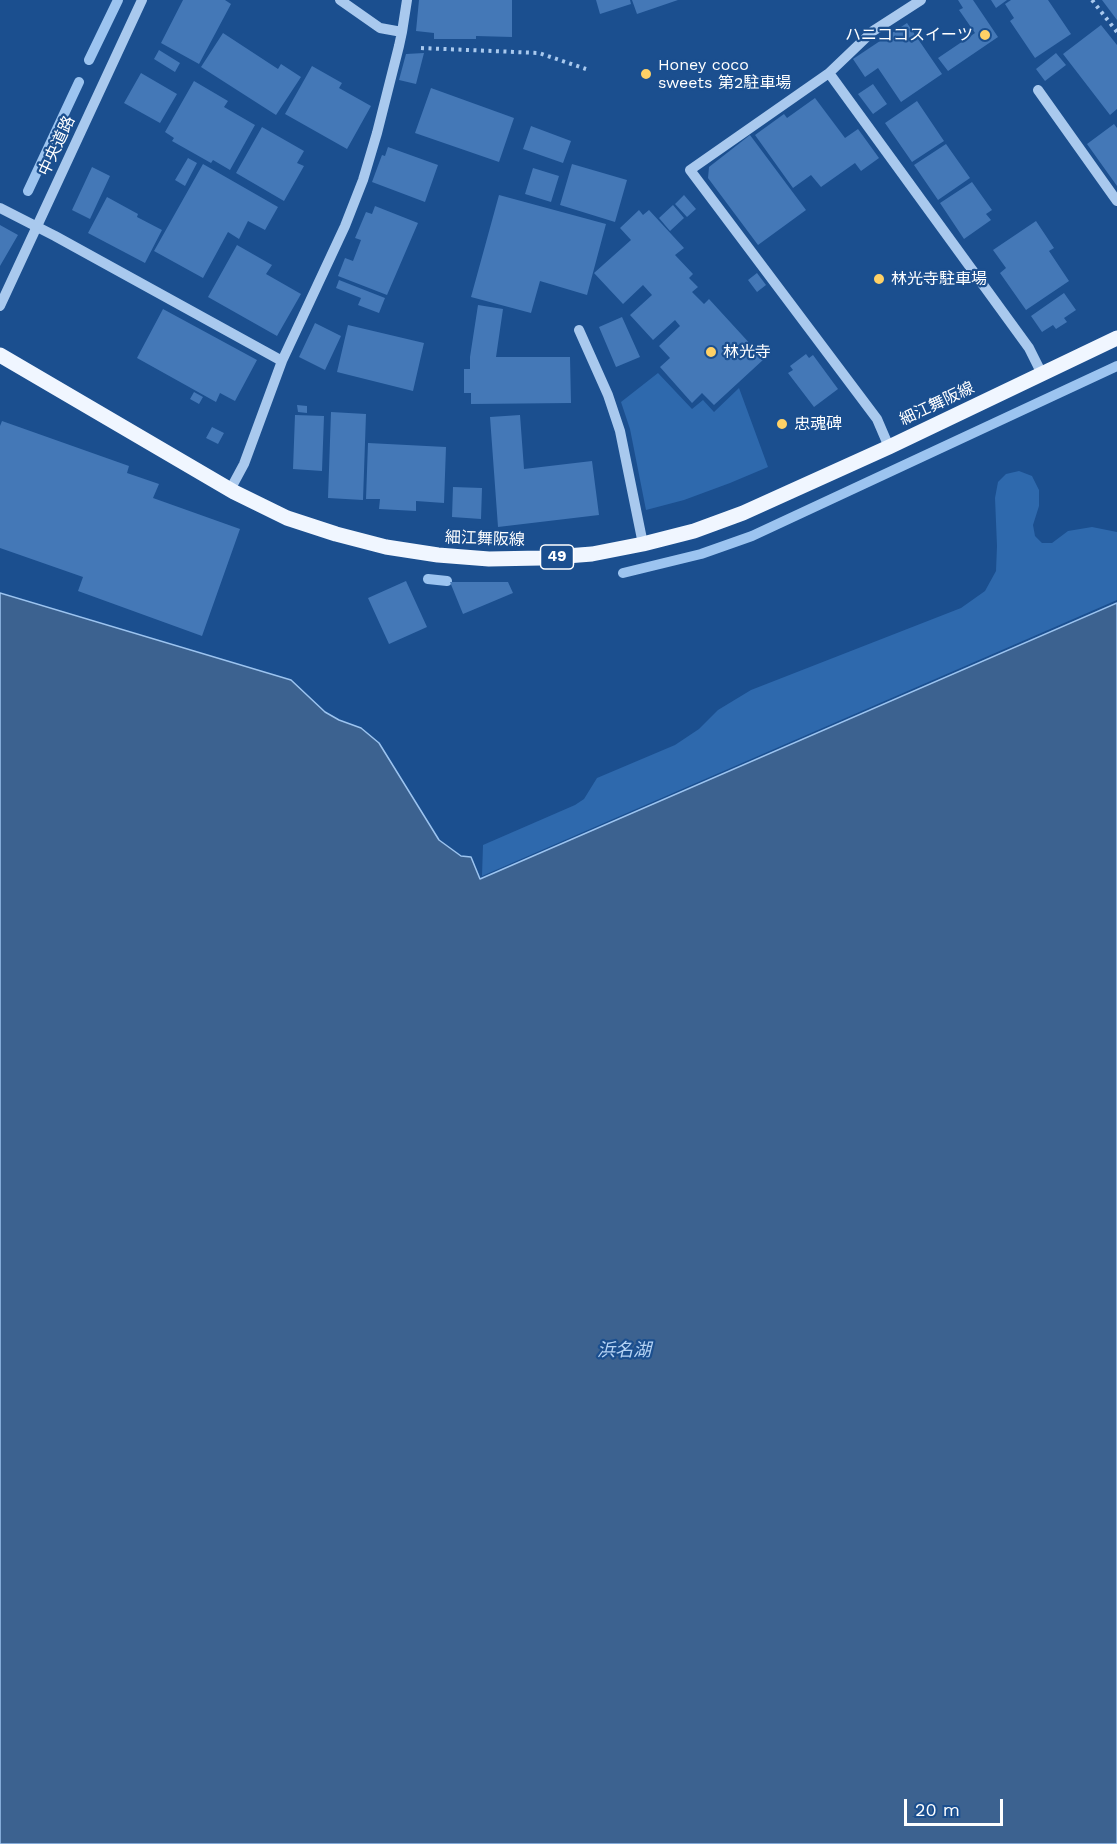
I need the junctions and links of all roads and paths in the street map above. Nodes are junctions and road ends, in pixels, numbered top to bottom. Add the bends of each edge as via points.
1 (142, 0) edge
2 (340, 0) edge
3 (407, 0) edge
4 (921, 0) edge
5 (1092, 0) edge
6 (402, 32) junction
7 (1117, 33) edge
8 (399, 46) junction
9 (586, 69) dead end
10 (829, 73) junction
11 (1038, 90) dead end
12 (1117, 201) edge
13 (0, 208) edge
14 (37, 226) junction
15 (0, 306) edge
16 (579, 330) dead end
17 (1117, 338) edge
18 (0, 355) edge
19 (282, 362) junction
20 (1042, 374) junction
21 (889, 447) junction
22 (230, 490) junction
23 (643, 544) junction

1 - 14 street, 中央道路
2 - 6 street via 380,28
3 - 6 street
4 - 10 street via 873,31
5 - 7 path
6 - 8 street
8 - 9 path via 539,53
8 - 19 street via 363,180
10 - 20 street via 1029,348
10 - 21 street via 690,170 877,419
11 - 12 street
13 - 14 street
14 - 15 street, 中央道路
14 - 19 street
16 - 23 street via 620,431
17 - 20 main road, 細江舞阪線 / 49
18 - 22 main road, 細江舞阪線 / 49
19 - 22 street via 244,464
20 - 21 main road, 細江舞阪線 / 49
21 - 23 main road, 細江舞阪線 / 49 via 743,513
22 - 23 main road, 細江舞阪線 / 49 via 287,518 336,534 438,555 541,558

